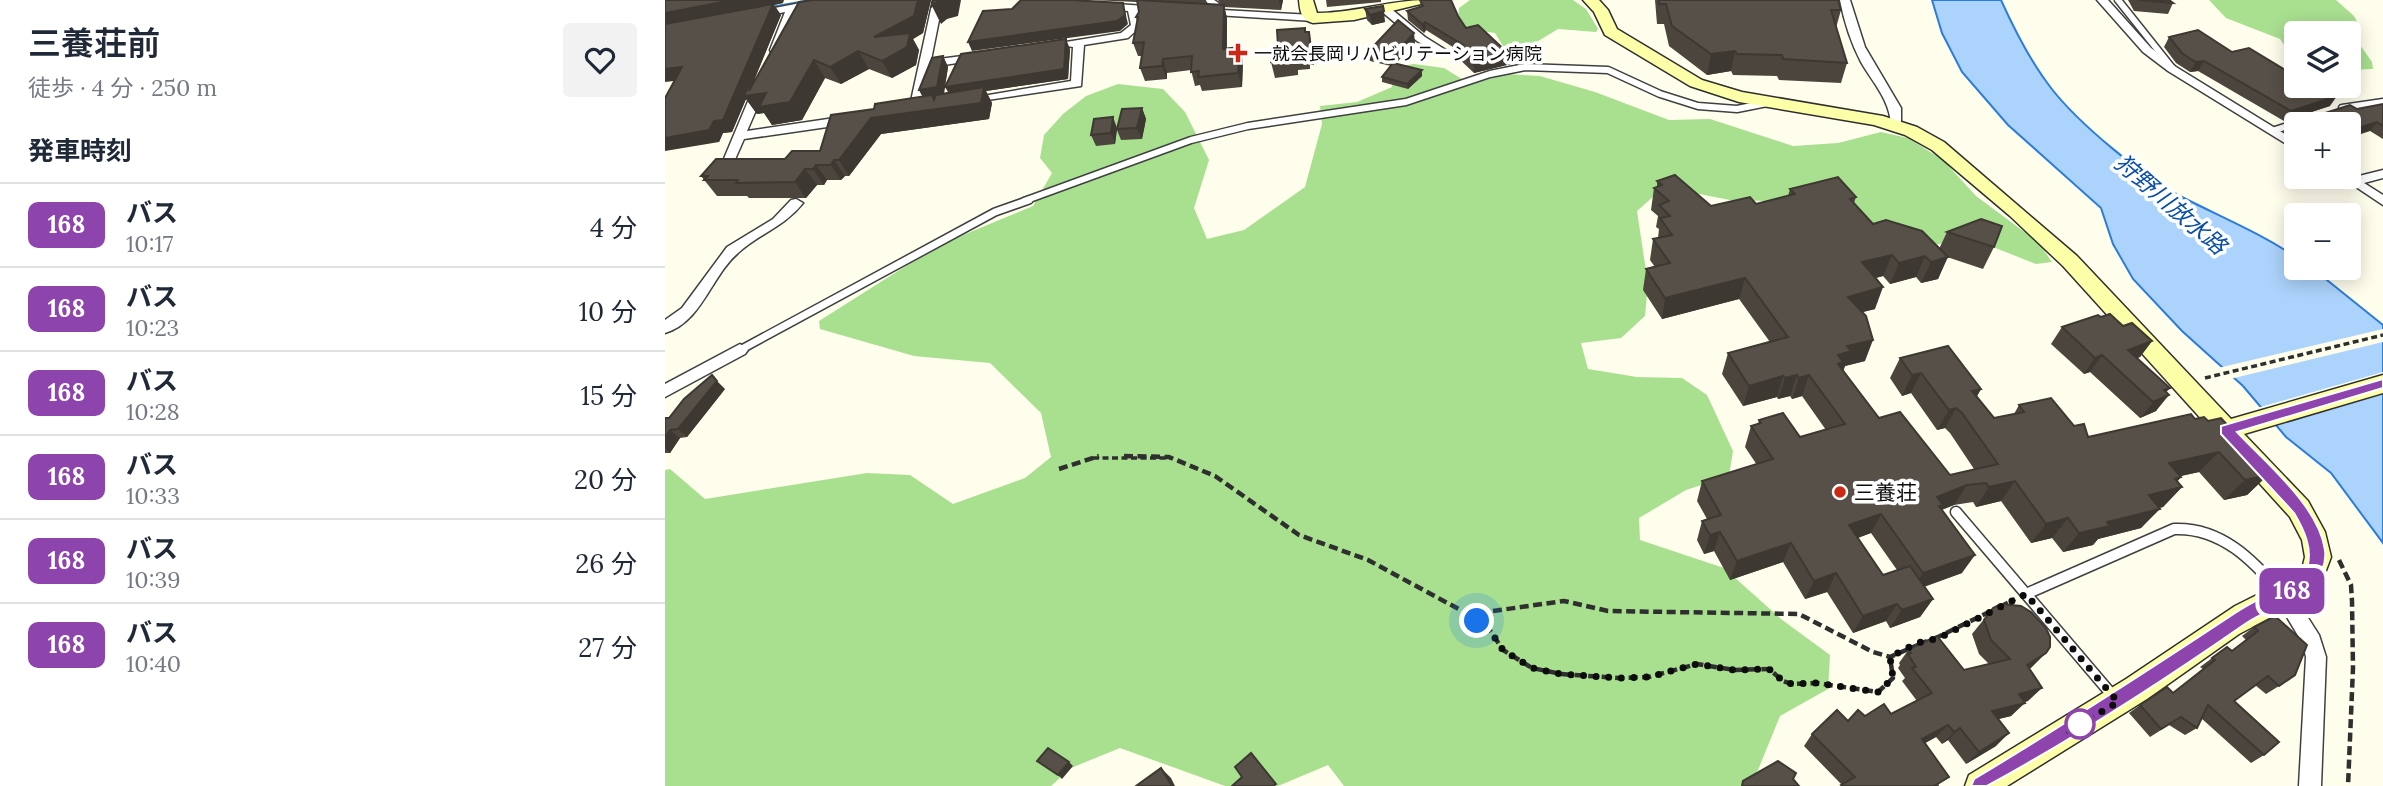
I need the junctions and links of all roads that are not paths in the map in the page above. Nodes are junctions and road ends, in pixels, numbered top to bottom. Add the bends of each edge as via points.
1 (832, 0) edge
2 (938, 0) edge
3 (1209, 0) edge
4 (1306, 0) edge
5 (1420, 0) edge
6 (1590, 0) edge
7 (1845, 0) edge
8 (2102, 0) edge
9 (2118, 0) edge
10 (1091, 5) edge
11 (792, 7) junction
12 (1378, 7) edge
13 (1133, 9) junction
14 (1174, 11) edge
15 (1188, 11) edge
16 (1216, 13) junction
17 (744, 17) edge
18 (1313, 18) junction
19 (1079, 42) junction
20 (1054, 46) edge
21 (1444, 52) dead end
22 (990, 55) edge
23 (925, 64) junction
24 (2173, 70) junction
25 (2383, 102) edge
26 (956, 103) edge
27 (1770, 103) junction
28 (929, 108) edge
29 (915, 110) junction
30 (2335, 110) edge
31 (902, 112) edge
32 (861, 118) edge
33 (1896, 125) junction
34 (2284, 127) edge
35 (2272, 131) junction
36 (740, 136) junction
37 (2284, 138) edge
38 (729, 161) edge
39 (2383, 174) edge
40 (2361, 177) edge
41 (2361, 186) edge
42 (2383, 201) edge
43 (796, 203) dead end
44 (665, 328) edge
45 (740, 350) joint
46 (2383, 384) edge
47 (665, 391) edge
48 (2226, 430) junction
49 (1956, 512) dead end
50 (2026, 594) junction
51 (2284, 597) junction
52 (2118, 702) junction
53 (1980, 786) edge
54 (2310, 786) edge

1 - 11 street
2 - 23 street
3 - 16 lane via 1216,5
4 - 18 street
5 - 12 street
6 - 27 street via 1601,10 1610,32 1696,83
7 - 33 street via 1865,59 1896,110
8 - 24 street via 2147,50
9 - 24 lane
10 - 13 street
11 - 17 street
11 - 36 street
12 - 18 street via 1339,18
12 - 21 street
13 - 14 street
13 - 19 street via 1136,26 1129,34
15 - 16 street
16 - 18 street
19 - 20 street
19 - 26 street via 1077,84
22 - 23 street
23 - 29 street
24 - 35 street
25 - 30 lane
27 - 33 street
27 - 45 lane via 1737,109 1698,106 1608,70 1525,67 1406,102 1191,140 995,212
28 - 29 street
29 - 31 street
32 - 36 street
33 - 48 street via 1938,146 2026,220 2093,285
34 - 35 lane
35 - 37 street
36 - 38 street
39 - 40 street
41 - 42 street
43 - 44 street via 778,222 732,250 687,312
45 - 47 street
46 - 48 street
48 - 51 street via 2299,509 2314,535 2318,550 2313,572
49 - 50 lane
50 - 51 lane via 2187,526 2204,529 2245,556
50 - 52 lane
51 - 52 street via 2245,615
51 - 54 street via 2312,641 2316,657
52 - 53 street

